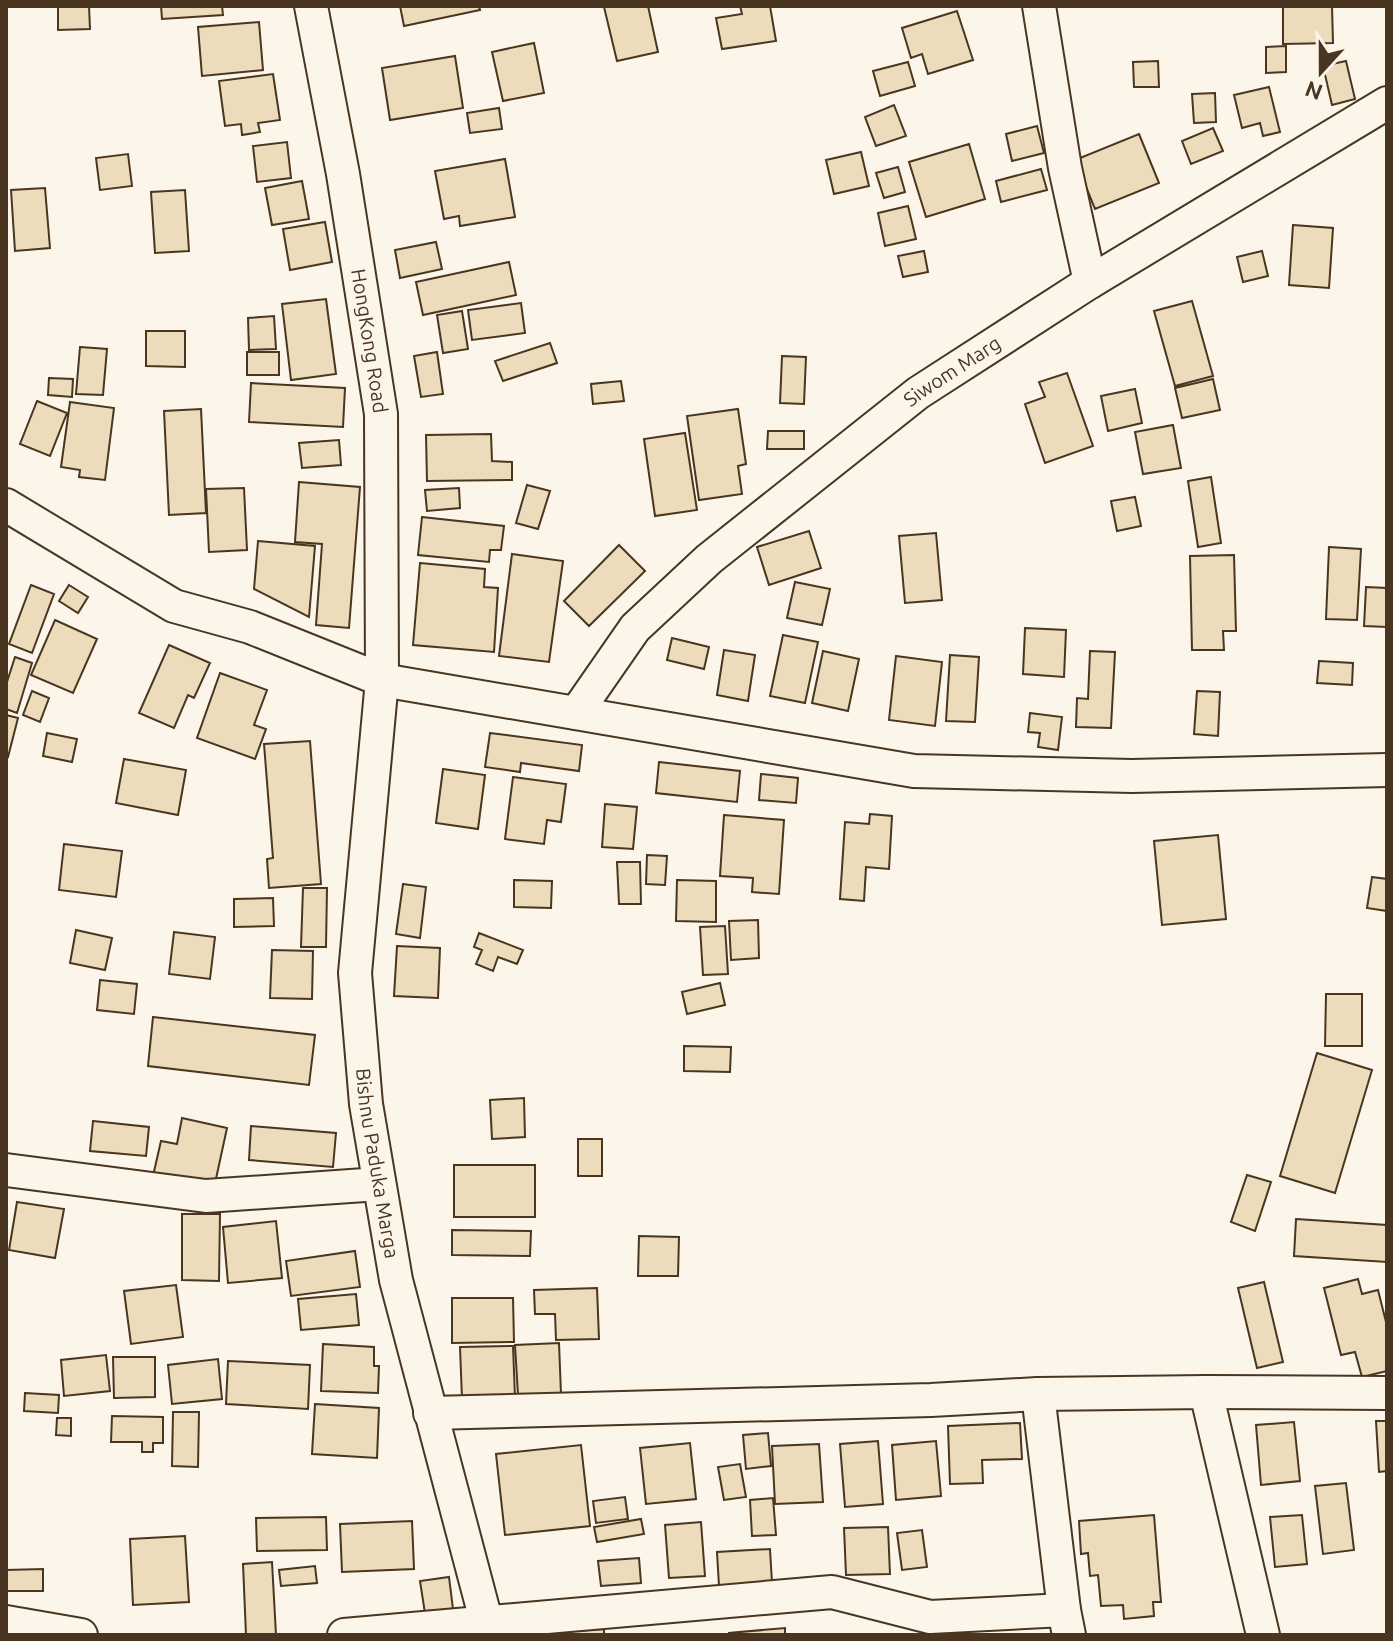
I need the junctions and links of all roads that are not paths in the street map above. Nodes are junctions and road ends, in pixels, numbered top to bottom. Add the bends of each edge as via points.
1 (311, 6) edge
2 (1039, 6) edge
3 (1387, 103) edge
4 (1090, 282) junction
5 (6, 505) edge
6 (382, 680) junction
7 (576, 713) junction
8 (1387, 770) edge
9 (6, 1170) edge
10 (379, 1184) junction
11 (1206, 1392) junction
12 (1387, 1393) edge
13 (1038, 1394) junction
14 (430, 1413) junction
15 (6, 1622) edge
16 (1066, 1622) edge
17 (487, 1630) edge
18 (81, 1635) edge
19 (344, 1635) edge
20 (1263, 1635) edge

1 - 6 street, HongKong Road via 381,414
2 - 4 street
3 - 4 street, Siwom Marg
4 - 7 street, Siwom Marg via 918,393 709,559 635,628
5 - 6 street via 174,606 250,627
6 - 7 street
6 - 10 street, Bishnu Paduka Marga via 355,973
7 - 8 street via 914,771 1132,776
9 - 10 street via 206,1196
10 - 14 street, Bishnu Paduka Marga via 396,1280
11 - 12 street
11 - 13 street
11 - 20 street
13 - 14 street
13 - 16 street
14 - 17 street, Bishnu Paduka Marga
15 - 18 street
16 - 17 street via 930,1617 832,1592
17 - 19 street

